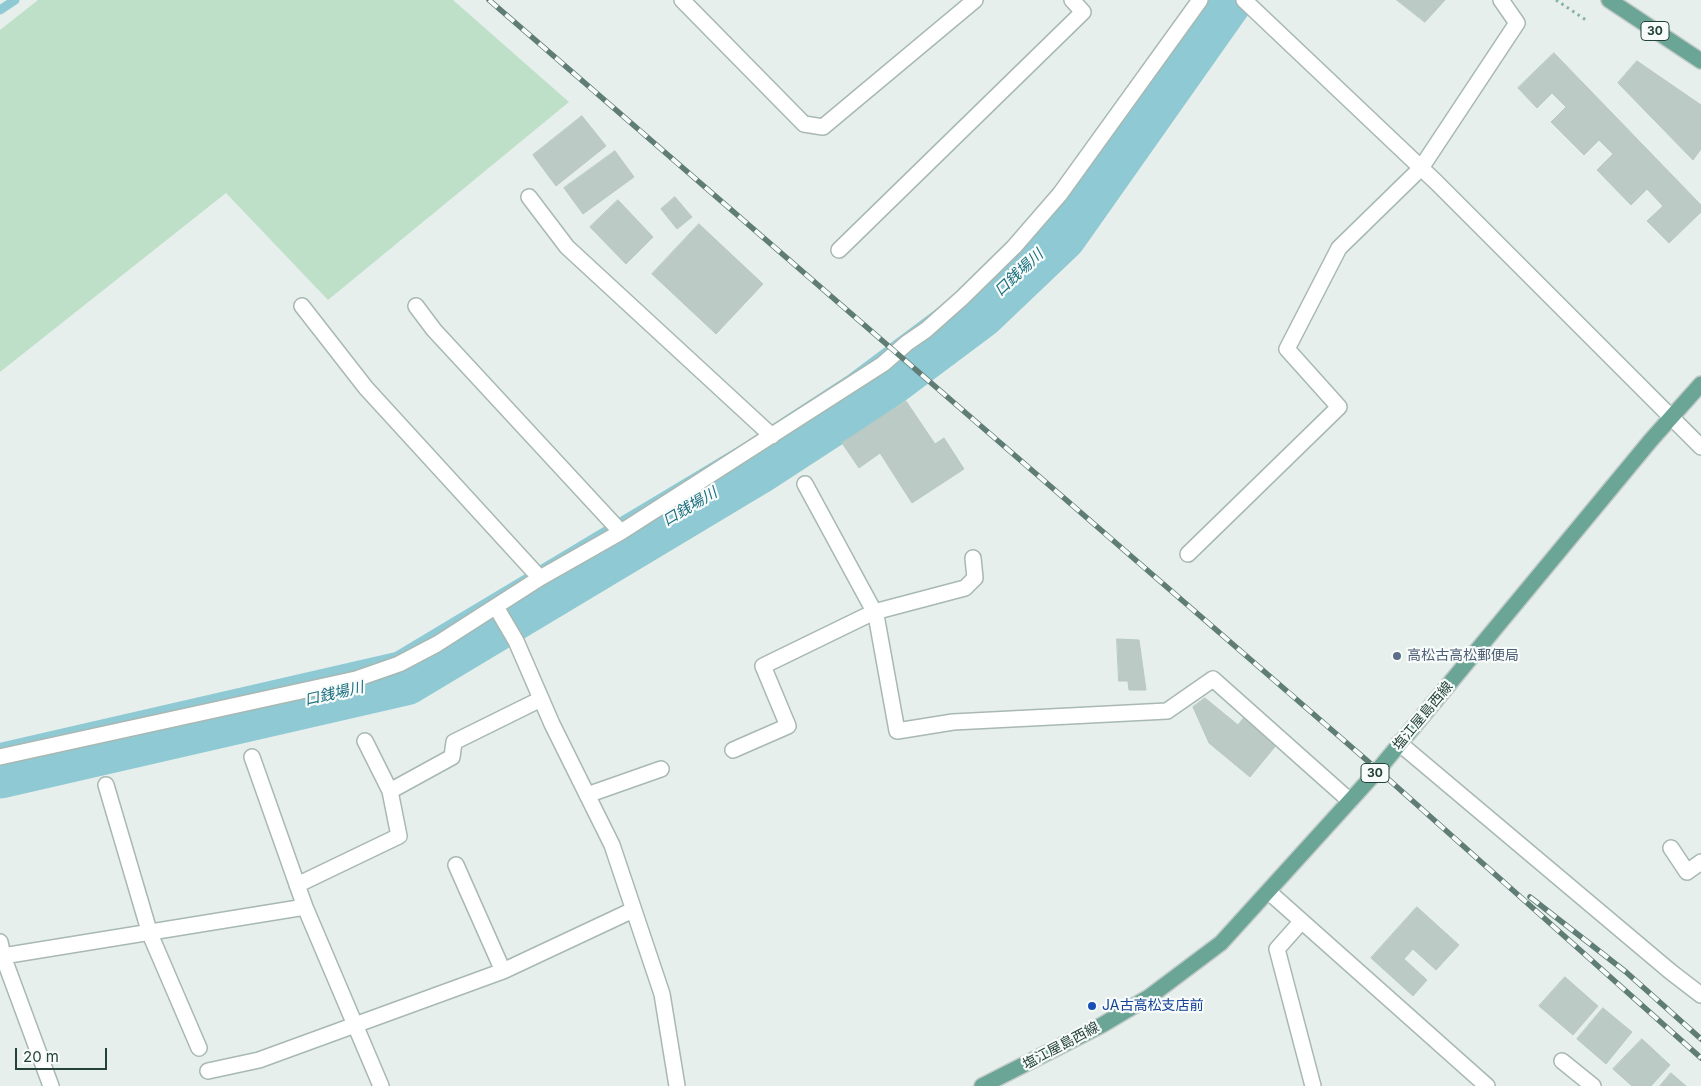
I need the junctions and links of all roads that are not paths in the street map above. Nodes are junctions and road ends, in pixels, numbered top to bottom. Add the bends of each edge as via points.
1 (682, 0) edge
2 (975, 0) edge
3 (1072, 0) edge
4 (1200, 0) edge
5 (1501, 0) edge
6 (1609, 0) edge
7 (1246, 2) edge
8 (1701, 61) edge
9 (1421, 168) junction
10 (529, 197) dead end
11 (839, 250) dead end
12 (302, 306) dead end
13 (416, 306) dead end
14 (1701, 384) edge
15 (1671, 418) junction
16 (772, 436) junction
17 (1701, 446) edge
18 (805, 484) dead end
19 (621, 532) junction
20 (1188, 554) dead end
21 (974, 558) dead end
22 (540, 578) junction
23 (496, 607) junction
24 (874, 612) junction
25 (541, 699) junction
26 (365, 741) dead end
27 (1399, 743) junction
28 (733, 750) dead end
29 (0, 757) edge
30 (252, 757) dead end
31 (661, 769) dead end
32 (106, 785) dead end
33 (390, 791) junction
34 (587, 795) junction
35 (1350, 801) junction
36 (1671, 848) dead end
37 (1701, 862) edge
38 (456, 865) dead end
39 (297, 885) junction
40 (1268, 892) junction
41 (306, 907) junction
42 (633, 910) junction
43 (1301, 922) junction
44 (150, 934) junction
45 (2, 949) edge
46 (503, 971) junction
47 (1701, 995) edge
48 (357, 1024) junction
49 (199, 1048) dead end
50 (1562, 1061) dead end
51 (208, 1071) dead end
52 (51, 1086) edge
53 (382, 1086) edge
54 (677, 1086) edge
55 (982, 1086) edge
56 (1312, 1086) edge
57 (1487, 1086) edge
58 (1593, 1086) edge

1 - 2 street via 804,124 823,127
3 - 11 street via 1083,12
4 - 16 street via 1060,194 1014,247 962,298 883,364
5 - 9 street via 1518,23
6 - 8 main road, 30
7 - 9 street
9 - 15 street
9 - 20 street via 1339,248 1287,349 1339,406
10 - 16 street via 567,247
12 - 22 street via 366,388
13 - 19 street via 434,330
14 - 15 main road, 塩江屋島西線 / 30
15 - 17 street
15 - 27 main road, 塩江屋島西線 / 30
16 - 19 street
18 - 24 street
19 - 22 street
21 - 24 street via 975,578 965,588
22 - 23 street
23 - 25 street via 516,641
23 - 29 street via 437,644 398,664 356,679
24 - 28 street via 763,666 788,726
24 - 35 street via 897,731 953,722 1167,711 1213,680
25 - 33 street via 454,742 452,757
25 - 34 street
26 - 33 street
27 - 35 main road, 塩江屋島西線 / 30
27 - 47 street
30 - 39 street
31 - 34 street
32 - 44 street
33 - 39 street via 399,836
34 - 42 street via 612,845
35 - 40 main road, 塩江屋島西線 / 30
36 - 37 street via 1687,872
38 - 46 street
39 - 41 street
40 - 43 street
40 - 55 main road, 塩江屋島西線 / 30 via 1221,943 1149,997 1102,1025
41 - 44 street
41 - 48 street
42 - 46 street
42 - 54 street via 662,994
43 - 56 street via 1277,948
43 - 57 street
44 - 45 street
44 - 49 street
45 - 52 street
46 - 48 street
48 - 51 street via 259,1060
48 - 53 street
50 - 58 street

